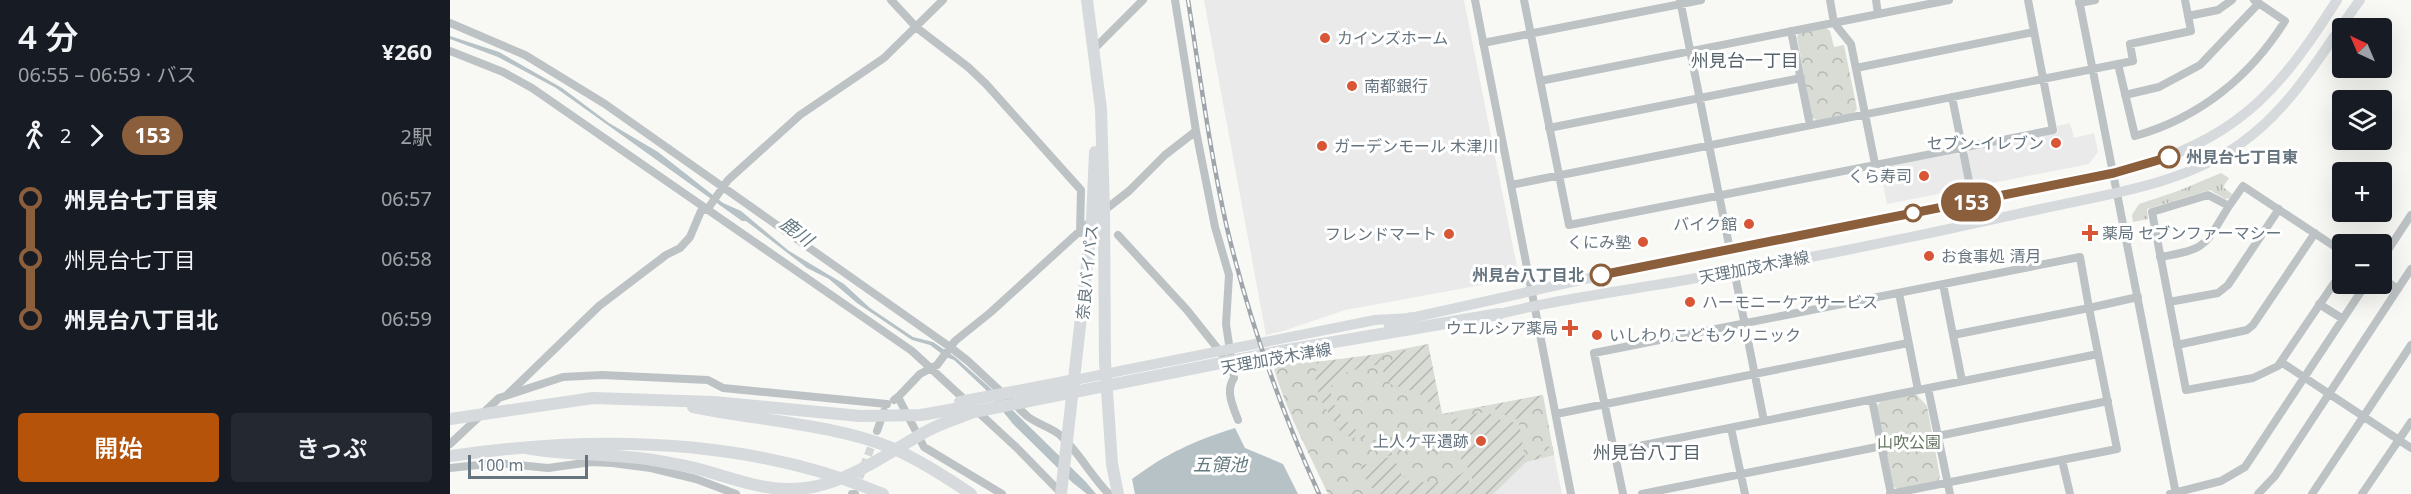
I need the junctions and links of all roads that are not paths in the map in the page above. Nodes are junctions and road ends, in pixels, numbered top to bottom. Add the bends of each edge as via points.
1 (891, 0) edge
2 (943, 0) edge
3 (1087, 0) edge
4 (1143, 0) edge
5 (1175, 0) edge
6 (1475, 0) edge
7 (1524, 0) edge
8 (1701, 0) edge
9 (1830, 0) edge
10 (1876, 0) edge
11 (1949, 0) edge
12 (2028, 0) edge
13 (2095, 0) edge
14 (2185, 0) edge
15 (2232, 0) edge
16 (2337, 0) edge
17 (2360, 0) edge
18 (2079, 1) edge
19 (1680, 2) edge
20 (2257, 2) edge
21 (1878, 14) junction
22 (2188, 16) junction
23 (450, 23) edge
24 (1834, 23) junction
25 (917, 28) junction
26 (1791, 31) junction
27 (2034, 32) junction
28 (1530, 34) junction
29 (1483, 43) junction
30 (1094, 49) junction
31 (450, 51) edge
32 (1690, 52) junction
33 (2118, 64) junction
34 (1856, 68) junction
35 (2092, 69) junction
36 (1802, 78) junction
37 (2043, 79) junction
38 (1540, 81) junction
39 (2125, 95) junction
40 (1952, 97) junction
41 (1700, 98) junction
42 (1865, 114) junction
43 (1810, 125) junction
44 (1549, 128) junction
45 (1196, 131) junction
46 (1709, 146) junction
47 (1962, 148) junction
48 (1875, 164) junction
49 (2114, 173) junction
50 (1558, 174) junction
51 (1511, 185) junction
52 (721, 189) junction
53 (2117, 192) junction
54 (1719, 196) junction
55 (1973, 201) junction
56 (2229, 206) junction
57 (708, 207) junction
58 (2279, 209) junction
59 (1104, 210) junction
60 (2411, 215) edge
61 (1092, 220) junction
62 (1080, 233) junction
63 (2315, 233) junction
64 (1118, 235) dead end
65 (2392, 244) edge
66 (2332, 245) edge
67 (1730, 250) junction
68 (2160, 257) junction
69 (2411, 269) edge
70 (1734, 270) junction
71 (1943, 284) junction
72 (2392, 285) edge
73 (2332, 286) edge
74 (2398, 289) junction
75 (1533, 292) junction
76 (1899, 293) junction
77 (2359, 294) edge
78 (2138, 297) junction
79 (2169, 302) junction
80 (2319, 304) junction
81 (1536, 307) junction
82 (2089, 308) junction
83 (1498, 314) joint
84 (1411, 318) joint
85 (2343, 319) junction
86 (1744, 323) junction
87 (1953, 335) junction
88 (1908, 343) junction
89 (2177, 345) junction
90 (2411, 345) edge
91 (949, 348) junction
92 (1282, 349) junction
93 (2098, 354) junction
94 (1231, 358) junction
95 (2281, 362) junction
96 (933, 367) junction
97 (1754, 374) junction
98 (1105, 375) junction
99 (2304, 377) junction
100 (1075, 380) junction
101 (1962, 381) junction
102 (1928, 388) junction
103 (1106, 390) junction
104 (1918, 390) junction
105 (508, 394) junction
106 (2329, 394) junction
107 (898, 397) junction
108 (1074, 398) junction
109 (648, 399) junction
110 (1872, 400) junction
111 (2108, 401) junction
112 (743, 404) junction
113 (887, 404) junction
114 (1605, 405) junction
115 (450, 411) edge
116 (1556, 414) junction
117 (2363, 416) junction
118 (450, 419) edge
119 (1238, 420) dead end
120 (1764, 421) junction
121 (2411, 422) edge
122 (469, 426) junction
123 (1731, 428) junction
124 (877, 431) tunnel mouth
125 (1938, 436) junction
126 (2399, 440) junction
127 (450, 444) edge
128 (1882, 446) junction
129 (526, 448) junction
130 (2411, 448) edge
131 (1614, 451) junction
132 (450, 456) edge
133 (2062, 459) junction
134 (450, 468) edge
135 (709, 472) junction
136 (1741, 474) junction
137 (1948, 483) junction
138 (736, 494) edge
139 (754, 494) edge
140 (821, 494) edge
141 (883, 494) edge
142 (971, 494) edge
143 (1002, 494) edge
144 (1061, 494) edge
145 (1109, 494) edge
146 (1118, 494) edge
147 (1571, 494) edge
148 (1623, 494) edge
149 (1641, 494) edge
150 (1745, 494) edge
151 (1891, 494) edge
152 (1950, 494) edge
153 (2070, 494) edge
154 (2174, 494) edge
155 (2258, 494) edge
156 (2312, 494) edge
157 (2362, 494) edge

1 - 25 street
2 - 25 street
3 - 30 highway, 奈良バイパス
4 - 30 street
5 - 45 street
6 - 29 street
7 - 28 street
8 - 19 street
9 - 24 street
10 - 21 street
11 - 21 street
12 - 27 street
13 - 18 street
14 - 22 street
15 - 22 street via 2218,10
16 - 49 main road, 天理加茂木津線 via 2280,82 2242,116 2198,145
17 - 53 main road, 天理加茂木津線 via 2299,89 2252,135 2194,170
18 - 35 street
19 - 28 street
19 - 32 street
20 - 39 street via 2200,65 2159,87
20 - 39 street via 2285,21 2253,64 2208,103 2162,128 2135,136
21 - 24 street
22 - 33 street via 2190,31 2130,44 2133,61
23 - 52 street via 519,52 554,72 605,104
24 - 26 street
24 - 34 street via 1851,44
25 - 52 street via 884,58 800,115
25 - 62 street via 986,84 1082,190
26 - 32 street
26 - 36 street
27 - 34 street
27 - 37 street
28 - 29 street
28 - 38 street
29 - 51 street
30 - 59 highway, 奈良バイパス via 1101,109
30 - 61 highway, 奈良バイパス
31 - 57 street via 532,88
32 - 38 street
32 - 41 street
33 - 35 street
33 - 39 street
34 - 42 street
35 - 37 street
35 - 49 street
36 - 41 street
36 - 43 street
37 - 40 street
37 - 47 street via 2053,130
38 - 44 street
40 - 42 street
40 - 47 street
41 - 44 street
41 - 46 street
42 - 43 street
42 - 48 street
43 - 46 street
44 - 50 street
45 - 59 street
45 - 94 street via 1228,275 1226,324
46 - 50 street
46 - 54 street
47 - 48 street
47 - 55 street
48 - 54 street
49 - 53 street
49 - 55 main road, 天理加茂木津線
50 - 51 street
50 - 54 street via 1569,225
51 - 75 street
52 - 57 street
52 - 91 street
53 - 70 main road, 天理加茂木津線
53 - 78 street
54 - 67 street
55 - 67 main road, 天理加茂木津線
56 - 58 street via 2243,186
56 - 68 street via 2200,248
56 - 68 street via 2208,195 2152,212
57 - 96 street
57 - 105 street via 701,211 690,237 680,248 600,306
58 - 63 street
58 - 79 street via 2228,285 2218,293
59 - 61 street
59 - 98 highway, 奈良バイパス
60 - 65 street
61 - 62 street
61 - 100 highway, 奈良バイパス
62 - 91 street
63 - 66 street
63 - 89 street via 2247,330
64 - 94 street via 1187,310 1222,355
67 - 75 main road, 天理加茂木津線
68 - 79 street
69 - 74 street
70 - 81 main road, 天理加茂木津線
70 - 86 street
71 - 76 street
71 - 82 street via 2080,257
71 - 87 street
72 - 74 street
73 - 80 street
74 - 106 street
75 - 81 street
75 - 84 main road, 天理加茂木津線
76 - 86 street
76 - 88 street
77 - 85 street
78 - 82 street
78 - 154 street
79 - 89 street
80 - 85 street
80 - 95 street
81 - 83 main road, 天理加茂木津線
81 - 116 street
82 - 87 street
82 - 93 street
83 - 92 highway
84 - 92 highway
85 - 99 street
86 - 97 street
86 - 114 street via 1594,352
87 - 101 street
88 - 97 street
88 - 104 street
89 - 95 street via 2186,390 2253,378
90 - 117 street
91 - 96 street
91 - 145 street via 1037,424 1057,433
92 - 98 main road, 天理加茂木津線
92 - 103 main road, 天理加茂木津線
92 - 112 highway via 921,415 860,416
92 - 135 highway via 974,412 929,430 849,475 813,488 762,488
93 - 101 street
93 - 111 street
94 - 119 street via 1233,378 1229,384
95 - 99 street
96 - 107 street via 920,374
96 - 144 street
97 - 114 street
97 - 120 street
98 - 100 main road, 天理加茂木津線
98 - 103 highway, 奈良バイパス
99 - 106 street
99 - 154 street via 2245,467 2221,481
100 - 108 highway, 奈良バイパス
100 - 112 highway via 960,402 897,409
101 - 102 street
102 - 104 street
102 - 125 street
103 - 108 main road, 天理加茂木津線
103 - 146 highway, 奈良バイパス
104 - 110 street
105 - 113 street via 563,377 602,375 708,380 723,388
105 - 122 street
106 - 117 street
106 - 155 street
107 - 113 street
107 - 143 street via 929,451
108 - 140 highway via 956,426 860,479
108 - 144 highway, 奈良バイパス
109 - 112 highway
109 - 118 highway via 593,398
109 - 142 highway via 872,441 909,456
110 - 120 street
110 - 128 street
111 - 125 street
111 - 133 street via 2117,449
113 - 124 street
114 - 116 street
114 - 131 street
115 - 122 street
116 - 147 street
117 - 126 street
117 - 156 street
120 - 123 street
121 - 126 street
122 - 127 street
123 - 131 street
123 - 136 street
125 - 137 street
126 - 130 street
126 - 157 street
128 - 136 street
128 - 151 street
129 - 132 highway
129 - 135 highway via 570,455 626,456
129 - 141 highway via 623,445 730,451 796,464
131 - 148 street
133 - 137 street
133 - 153 street
134 - 138 street via 497,463 548,468 612,463 696,478
135 - 139 highway
136 - 149 street
136 - 150 street
137 - 151 street
137 - 152 street

